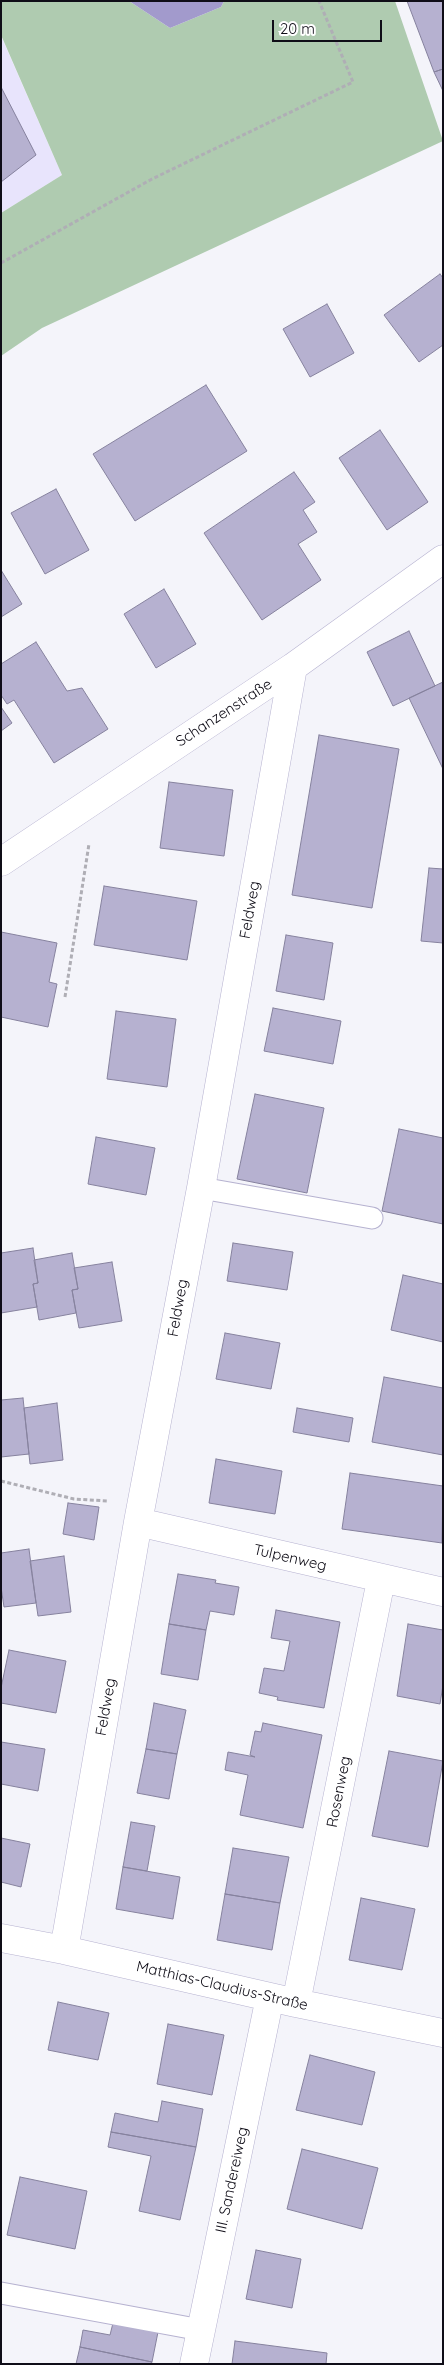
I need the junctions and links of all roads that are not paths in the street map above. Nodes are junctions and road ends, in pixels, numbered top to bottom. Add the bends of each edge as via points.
1 (443, 558) edge
2 (293, 667) junction
3 (1, 862) edge
4 (201, 1188) junction
5 (372, 1218) dead end
6 (141, 1512) junction
7 (381, 1580) junction
8 (443, 1592) edge
9 (1, 1938) edge
10 (64, 1950) junction
11 (270, 1997) junction
12 (296, 2003) junction
13 (443, 2033) edge
14 (1, 2293) edge
15 (201, 2330) junction
16 (194, 2364) edge

1 - 2 street, Schanzenstraße
2 - 3 street, Schanzenstraße
2 - 4 street, Feldweg
4 - 5 lane
4 - 6 street, Feldweg
6 - 7 street, Tulpenweg
6 - 10 street, Feldweg
7 - 8 street, Tulpenweg
7 - 12 street, Rosenweg
9 - 10 street, Matthias-Claudius-Straße
10 - 11 street, Matthias-Claudius-Straße
11 - 12 street, Matthias-Claudius-Straße
11 - 15 street, III. Sandereiweg
12 - 13 street, Matthias-Claudius-Straße
14 - 15 lane
15 - 16 street, III. Sandereiweg

